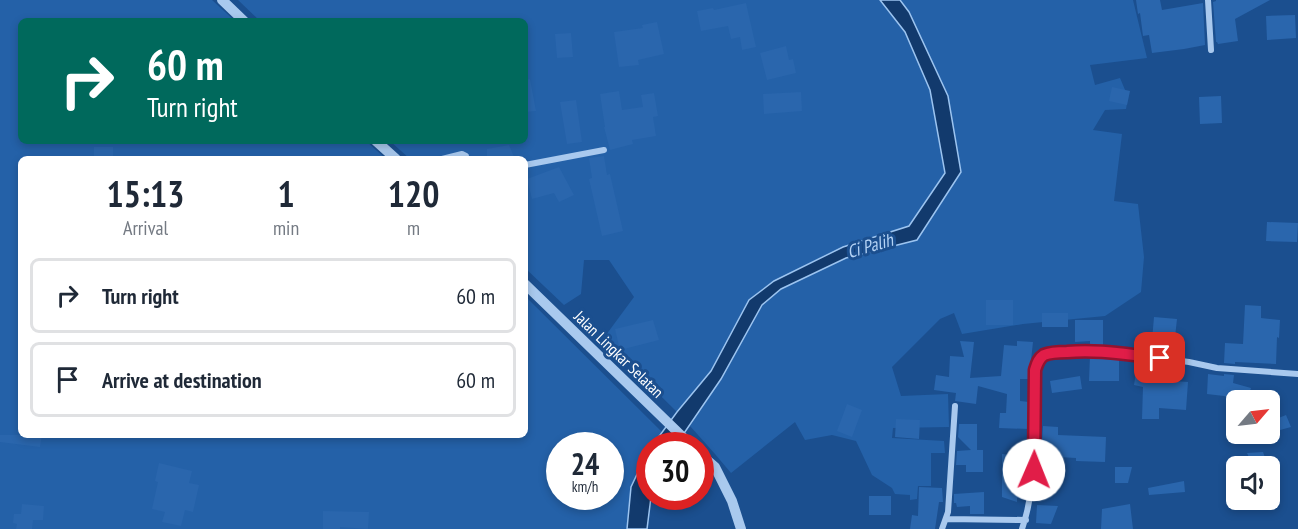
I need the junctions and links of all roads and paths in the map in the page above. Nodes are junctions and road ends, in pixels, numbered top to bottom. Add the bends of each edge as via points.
1 (222, 0) edge
2 (1208, 0) edge
3 (241, 18) edge
4 (1211, 50) dead end
5 (379, 144) edge
6 (604, 150) dead end
7 (393, 156) edge
8 (528, 164) edge
9 (528, 287) edge
10 (1298, 374) edge
11 (955, 406) dead end
12 (678, 432) edge
13 (714, 466) edge
14 (946, 519) junction
15 (1026, 520) junction
16 (741, 529) edge
17 (942, 529) edge
18 (1022, 529) edge

1 - 3 street
2 - 4 street
5 - 7 street
6 - 8 street
9 - 12 street, Jalan Lingkar Selatan
10 - 15 street via 1217,368 1108,351 1044,356 1035,370 1034,470
11 - 14 street
13 - 16 street
14 - 15 street
14 - 17 street
15 - 18 street

